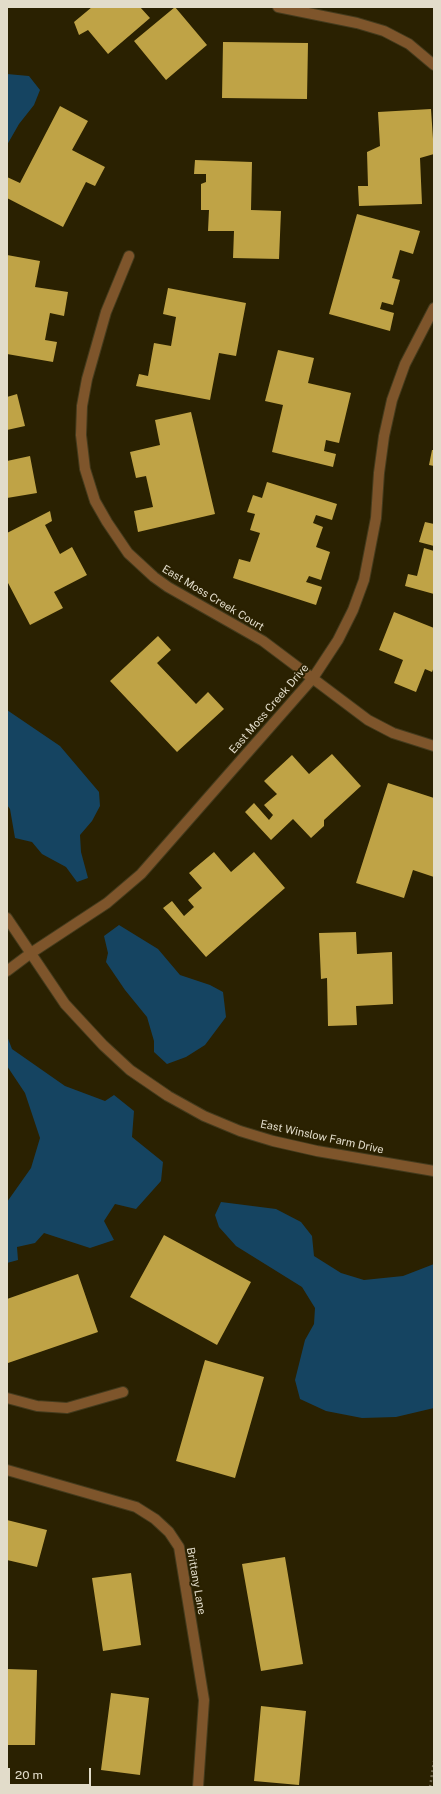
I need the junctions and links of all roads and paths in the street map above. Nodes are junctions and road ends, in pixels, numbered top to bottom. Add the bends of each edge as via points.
1 (278, 7) edge
2 (434, 65) edge
3 (130, 256) dead end
4 (434, 308) edge
5 (314, 678) junction
6 (434, 746) edge
7 (7, 918) edge
8 (31, 953) junction
9 (7, 971) edge
10 (434, 1171) edge
11 (123, 1392) dead end
12 (7, 1398) edge
13 (7, 1470) edge
14 (434, 1761) edge
15 (198, 1787) edge
16 (430, 1787) edge

1 - 2 street via 384,31 409,44
3 - 5 street, East Moss Creek Court via 106,312 82,406 83,454 95,501 128,553 154,577 262,642
4 - 5 street, East Moss Creek Drive via 406,364 392,400 384,436 376,518 364,580 338,640
5 - 6 street, East Moss Creek Court via 341,702 368,720 393,733
5 - 8 street, East Moss Creek Drive via 141,874 107,903
7 - 8 street, East Winslow Farm Drive
8 - 9 street, East Moss Creek Drive
8 - 10 street, East Winslow Farm Drive via 65,1004 102,1045 130,1070 168,1096 204,1116 273,1141
11 - 12 street via 67,1408 37,1406
13 - 15 street, Brittany Lane via 136,1507 164,1528 179,1547 204,1700
14 - 16 path

